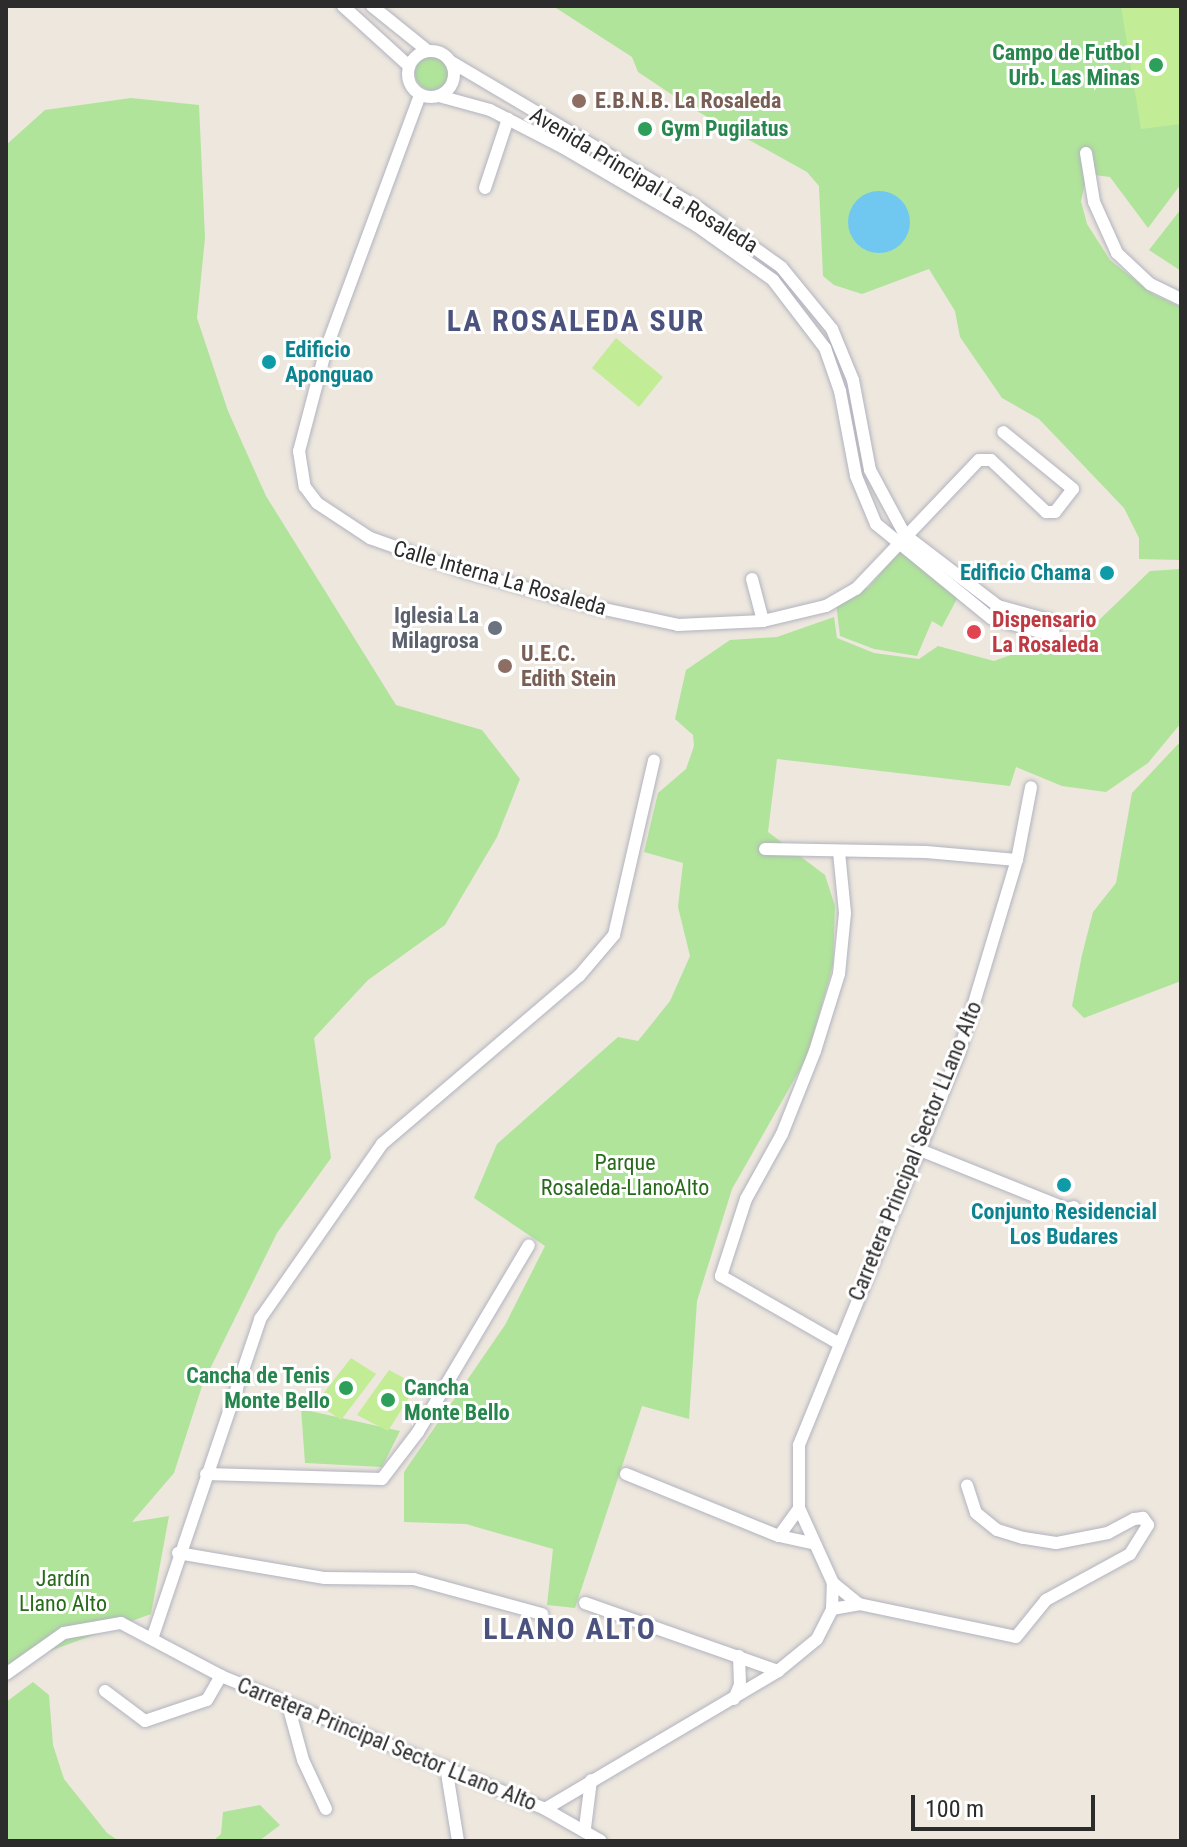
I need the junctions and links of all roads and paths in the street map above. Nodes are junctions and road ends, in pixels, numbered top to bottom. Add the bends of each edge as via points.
1 (343, 6) edge
2 (372, 6) edge
3 (428, 51) junction
4 (450, 61) junction
5 (409, 66) junction
6 (420, 95) junction
7 (439, 96) junction
8 (508, 119) junction
9 (1086, 153) dead end
10 (485, 188) dead end
11 (1181, 299) edge
12 (1003, 432) dead end
13 (901, 540) junction
14 (752, 579) dead end
15 (763, 621) junction
16 (654, 761) dead end
17 (1031, 787) dead end
18 (765, 849) dead end
19 (839, 852) junction
20 (1017, 860) junction
21 (920, 1150) junction
22 (1074, 1207) dead end
23 (529, 1245) dead end
24 (838, 1343) junction
25 (206, 1474) junction
26 (626, 1474) dead end
27 (967, 1485) dead end
28 (799, 1508) junction
29 (779, 1536) junction
30 (812, 1543) junction
31 (178, 1553) junction
32 (833, 1583) junction
33 (585, 1603) dead end
34 (859, 1604) junction
35 (832, 1609) junction
36 (542, 1614) dead end
37 (153, 1636) junction
38 (739, 1656) junction
39 (778, 1671) junction
40 (6, 1674) edge
41 (221, 1676) junction
42 (105, 1691) dead end
43 (734, 1699) junction
44 (288, 1705) junction
45 (446, 1767) junction
46 (591, 1780) junction
47 (326, 1809) dead end
48 (545, 1809) junction
49 (585, 1828) junction
50 (458, 1841) edge
51 (601, 1841) edge

1 - 5 street
2 - 3 street
3 - 4 street
3 - 5 street
4 - 7 street via 453,82
4 - 13 street, Avenida Principal La Rosaleda via 700,209 749,240 789,275 832,329 845,358 870,470
5 - 6 street via 408,80
6 - 7 street
6 - 15 street, Calle Interna La Rosaleda via 326,349 299,451 305,487 317,503 370,538 463,571 678,625
7 - 8 street, Avenida Principal La Rosaleda
8 - 10 street
8 - 13 street, Avenida Principal La Rosaleda via 735,250 797,306 833,368 856,476 876,524
9 - 11 street via 1094,202 1117,253 1150,284
12 - 13 street, Calle Interna La Rosaleda via 1073,489 1055,512 1046,512 985,459
13 - 13 street, Avenida Principal La Rosaleda via 991,618 1054,636 1052,621 998,606
13 - 15 street, Calle Interna La Rosaleda via 865,582 838,600
14 - 15 street
16 - 25 street via 614,935 579,976 382,1144 260,1319
17 - 20 street, Carretera Principal Sector LLano Alto
18 - 19 street
19 - 20 street
19 - 24 street via 845,913 839,974 815,1051 782,1134 746,1199 721,1276
20 - 21 street, Carretera Principal Sector LLano Alto via 971,1017
21 - 22 street via 1067,1209
21 - 24 street, Carretera Principal Sector LLano Alto
23 - 25 street via 418,1432 382,1479
24 - 28 street, Carretera Principal Sector LLano Alto via 799,1445
25 - 31 street
26 - 29 street
27 - 34 street via 976,1513 997,1530 1023,1538 1056,1543 1108,1533 1134,1519 1143,1518 1148,1525 1130,1554 1046,1600 1016,1637
28 - 29 street
28 - 30 street, Carretera Principal Sector LLano Alto
29 - 30 street
30 - 32 street, Carretera Principal Sector LLano Alto
31 - 36 street via 325,1578 414,1579
31 - 37 street
32 - 34 street
32 - 35 street, Carretera Principal Sector LLano Alto
33 - 38 street
34 - 35 street
35 - 39 street, Carretera Principal Sector LLano Alto via 817,1639
37 - 40 street, Carretera Principal Sector LLano Alto via 121,1623 97,1624 64,1633
37 - 41 street, Carretera Principal Sector LLano Alto
38 - 39 street
38 - 43 street via 740,1685
39 - 43 street, Carretera Principal Sector LLano Alto
41 - 42 street via 207,1700 145,1721
41 - 44 street, Carretera Principal Sector LLano Alto
43 - 46 street, Carretera Principal Sector LLano Alto
44 - 45 street, Carretera Principal Sector LLano Alto
44 - 47 street via 303,1760
45 - 48 street, Carretera Principal Sector LLano Alto
45 - 50 street
46 - 48 street, Carretera Principal Sector LLano Alto
46 - 49 street
48 - 49 street
49 - 51 street

